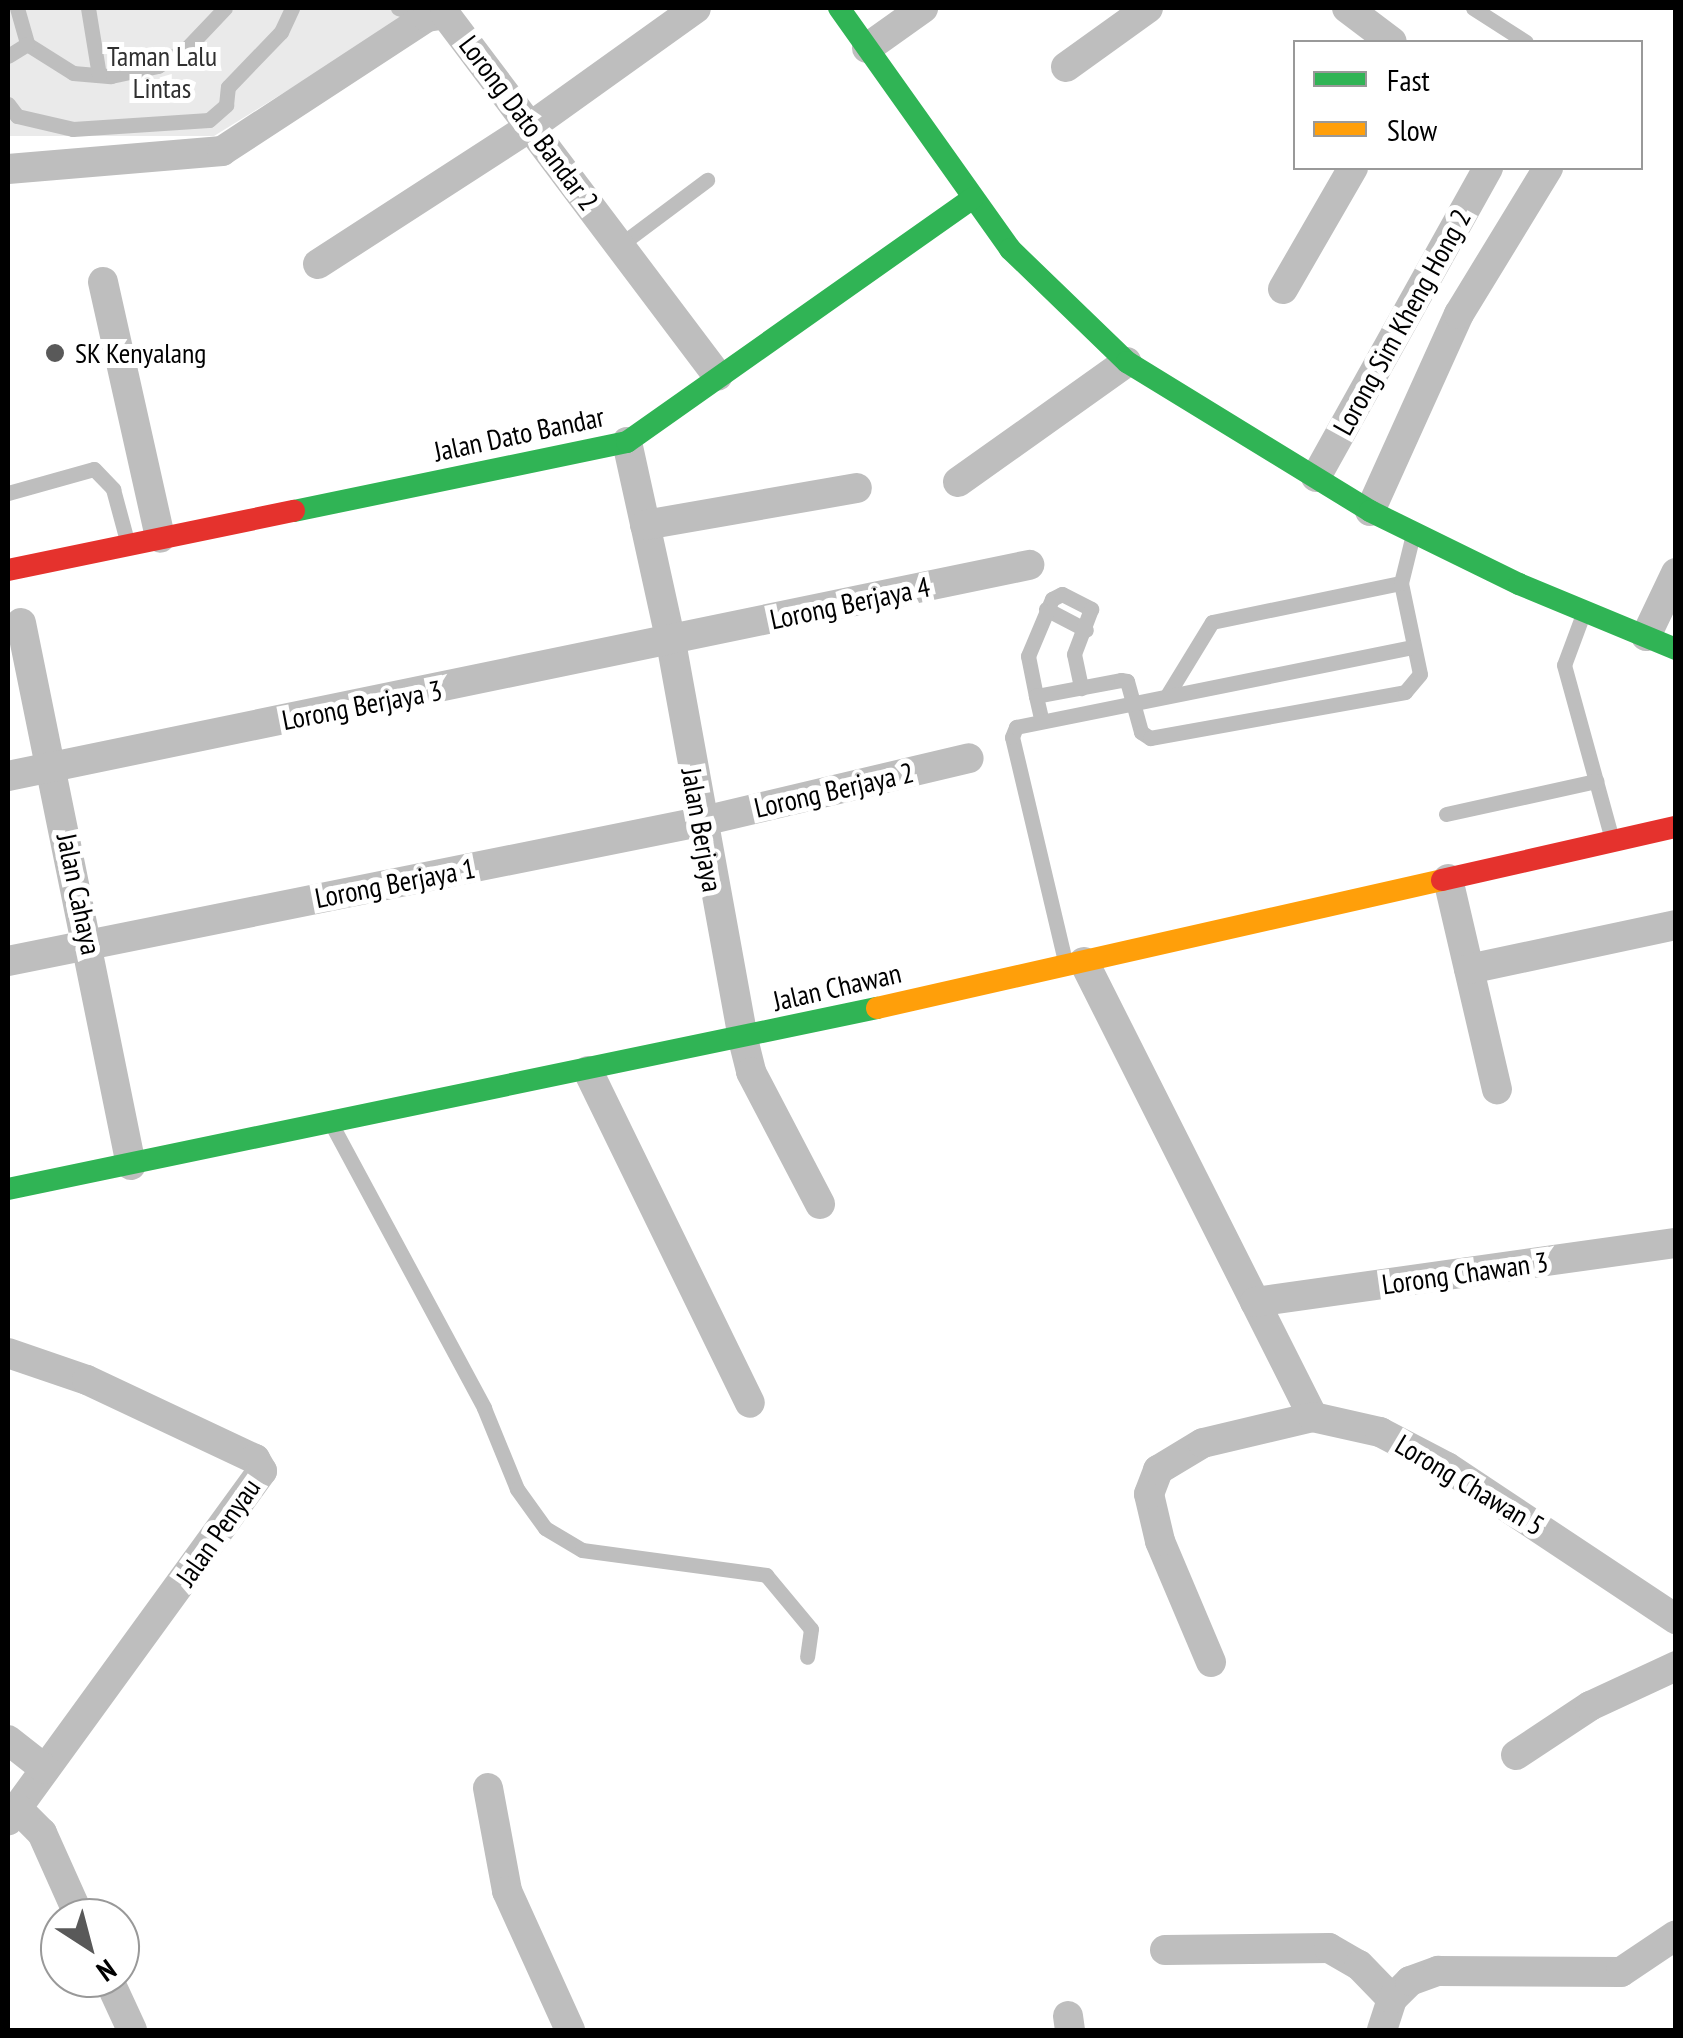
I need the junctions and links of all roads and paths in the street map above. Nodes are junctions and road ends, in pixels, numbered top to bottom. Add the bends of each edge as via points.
1 (17, 8) edge
2 (88, 8) edge
3 (224, 8) edge
4 (292, 8) edge
5 (398, 8) edge
6 (696, 8) edge
7 (839, 8) edge
8 (923, 8) edge
9 (1148, 8) edge
10 (1473, 8) edge
11 (1357, 11) edge
12 (446, 14) edge
13 (1390, 40) edge
14 (1523, 40) edge
15 (27, 44) junction
16 (868, 48) junction
17 (8, 56) edge
18 (1066, 67) dead end
19 (99, 74) junction
20 (8, 104) edge
21 (530, 127) junction
22 (8, 169) edge
23 (1352, 170) edge
24 (1487, 170) edge
25 (1547, 170) edge
26 (707, 180) dead end
27 (973, 198) junction
28 (620, 245) junction
29 (318, 264) dead end
30 (103, 282) dead end
31 (1283, 289) dead end
32 (1128, 362) junction
33 (718, 376) junction
34 (627, 442) junction
35 (1316, 477) junction
36 (958, 482) dead end
37 (858, 488) dead end
38 (8, 494) edge
39 (1370, 511) junction
40 (646, 525) junction
41 (1413, 533) junction
42 (160, 538) junction
43 (128, 545) junction
44 (1029, 565) dead end
45 (8, 570) edge
46 (1676, 573) edge
47 (1401, 583) junction
48 (1584, 611) junction
49 (21, 623) dead end
50 (1646, 636) junction
51 (671, 642) junction
52 (1412, 647) junction
53 (1675, 648) edge
54 (1081, 688) junction
55 (1168, 694) junction
56 (1036, 696) junction
57 (1134, 702) junction
58 (1041, 718) junction
59 (969, 758) dead end
60 (52, 767) junction
61 (8, 776) edge
62 (1596, 781) junction
63 (1446, 814) dead end
64 (699, 822) junction
65 (1676, 827) edge
66 (1613, 840) junction
67 (1448, 878) junction
68 (1676, 925) edge
69 (90, 942) junction
70 (8, 961) edge
71 (1075, 964) junction
72 (1468, 969) junction
73 (742, 1039) junction
74 (588, 1071) junction
75 (1497, 1089) dead end
76 (331, 1123) junction
77 (131, 1165) junction
78 (8, 1189) edge
79 (820, 1204) dead end
80 (1676, 1243) edge
81 (1256, 1302) junction
82 (8, 1353) edge
83 (750, 1403) dead end
84 (1313, 1417) junction
85 (1676, 1618) edge
86 (807, 1657) dead end
87 (1211, 1662) dead end
88 (1676, 1666) edge
89 (8, 1740) edge
90 (1516, 1755) dead end
91 (45, 1769) junction
92 (488, 1788) dead end
93 (13, 1815) edge
94 (71, 1898) edge
95 (1676, 1935) edge
96 (1165, 1950) dead end
97 (1401, 1990) junction
98 (117, 1998) edge
99 (132, 2030) edge
100 (570, 2030) edge
101 (1382, 2030) edge

1 - 15 lane
2 - 19 lane
3 - 19 lane via 206,35 158,66
4 - 20 lane via 281,32 228,88 226,105 209,120 73,129 17,116
5 - 12 lane
6 - 21 street
7 - 16 street
8 - 16 street
9 - 18 street
10 - 14 lane
11 - 13 street
12 - 21 street, Lorong Dato Bandar 2
12 - 22 street, Lorong Dato Bandar 2 via 222,151
15 - 17 lane
15 - 19 lane via 73,73
16 - 27 street
21 - 28 street, Lorong Dato Bandar 2
21 - 29 street
23 - 31 street
24 - 35 street, Lorong Sim Kheng Hong 2
25 - 39 street via 1459,314
26 - 28 lane
27 - 32 street via 1010,249
27 - 33 street, Jalan Dato Bandar
28 - 33 street, Lorong Dato Bandar 2
30 - 42 street
32 - 35 street
32 - 36 street
33 - 34 street, Jalan Dato Bandar
34 - 40 street, Jalan Berjaya
34 - 42 street, Jalan Dato Bandar
35 - 39 street
37 - 40 street
38 - 43 lane via 94,469 113,488
39 - 41 street
40 - 51 street, Jalan Berjaya
41 - 47 lane
41 - 48 street
42 - 43 street, Jalan Dato Bandar
43 - 45 street, Jalan Dato Bandar
44 - 51 street, Lorong Berjaya 4
46 - 50 street
47 - 52 lane
47 - 55 lane via 1212,622
48 - 50 street
48 - 62 lane via 1564,666
49 - 60 street, Jalan Cahaya
50 - 53 street
51 - 60 street, Lorong Berjaya 3
51 - 64 street, Jalan Berjaya
52 - 55 lane
52 - 57 lane via 1420,674 1405,692 1150,738 1141,732
54 - 56 lane
54 - 56 lane via 1074,654 1086,630 1046,609 1028,656
54 - 57 lane via 1128,681
55 - 57 lane
56 - 58 lane
57 - 58 lane
58 - 71 lane via 1016,727 1012,737
59 - 64 street, Lorong Berjaya 2
60 - 61 street, Lorong Berjaya 3
60 - 69 street, Jalan Cahaya
62 - 63 lane
62 - 66 lane
64 - 69 street, Lorong Berjaya 1
64 - 73 street, Jalan Berjaya
65 - 66 street, Jalan Chawan
66 - 67 street, Jalan Chawan
67 - 71 street, Jalan Chawan
67 - 72 street
68 - 72 street
69 - 70 street, Lorong Berjaya 1
69 - 77 street, Jalan Cahaya
71 - 73 street, Jalan Chawan
71 - 81 street
72 - 75 street
73 - 74 street, Jalan Chawan
73 - 79 street, Jalan Berjaya via 751,1072
74 - 76 street, Jalan Chawan
74 - 83 street
76 - 77 street, Jalan Chawan
76 - 86 lane via 484,1408 516,1489 545,1528 582,1550 766,1574 811,1629
77 - 78 street, Jalan Chawan
80 - 81 street, Lorong Chawan 3
81 - 84 street
82 - 91 street, Jalan Penyau via 104,1388 255,1460 262,1471
84 - 85 street, Lorong Chawan 5 via 1380,1432 1448,1467
84 - 87 street, Lorong Chawan 5 via 1204,1444 1158,1470 1149,1494 1160,1541
88 - 90 street via 1590,1706
89 - 91 street
91 - 93 street, Jalan Penyau
92 - 100 street via 507,1891
93 - 94 street via 42,1833
95 - 97 street via 1621,1972 1474,1967
96 - 97 street via 1329,1948
97 - 101 street
98 - 99 street

